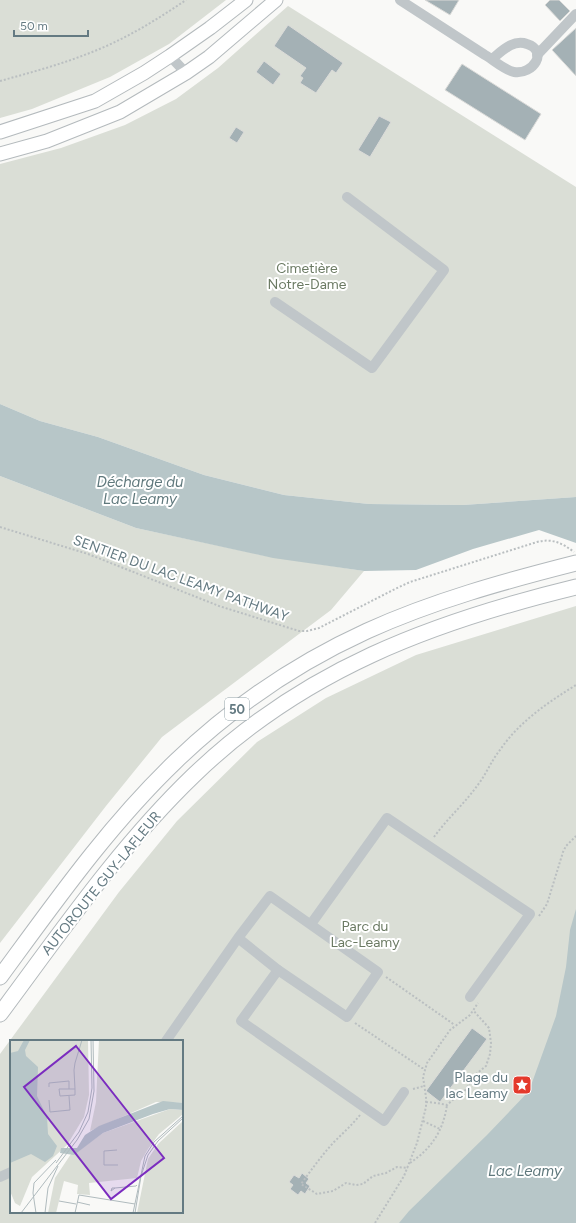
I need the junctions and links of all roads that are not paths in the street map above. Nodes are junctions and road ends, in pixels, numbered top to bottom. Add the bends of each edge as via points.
1 (246, 0) edge
2 (276, 0) edge
3 (400, 0) edge
4 (576, 14) edge
5 (537, 55) junction
6 (170, 56) junction
7 (492, 59) junction
8 (186, 73) junction
9 (0, 132) edge
10 (0, 154) edge
11 (347, 197) dead end
12 (275, 302) dead end
13 (569, 564) edge
14 (576, 587) edge
15 (311, 924) junction
16 (238, 938) junction
17 (278, 970) junction
18 (0, 977) edge
19 (475, 999) road end
20 (0, 1014) edge
21 (167, 1040) edge
22 (404, 1092) dead end
23 (10, 1172) edge
24 (0, 1177) edge

1 - 6 main road
2 - 8 main road via 209,57
3 - 7 lane
4 - 5 lane
5 - 7 lane via 529,44 520,43 511,45
5 - 7 lane via 538,60 534,66 518,72 513,72
6 - 8 lane
6 - 9 main road via 95,101
8 - 10 main road via 120,112 47,141
11 - 12 lane via 444,270 372,368
13 - 18 highway, AUTOROUTE GUY-LAFLEUR / 50 via 477,590 377,627 306,663 245,703 184,753 130,809 76,875
14 - 20 highway, AUTOROUTE GUY-LAFLEUR / 50 via 477,614 394,644 312,686 247,730 194,774 138,834 82,903
15 - 16 lane via 270,896
15 - 17 lane via 378,972 347,1017
15 - 19 lane via 387,818 530,914
16 - 17 lane
16 - 21 lane
17 - 22 lane via 241,1021 384,1121
23 - 24 lane

